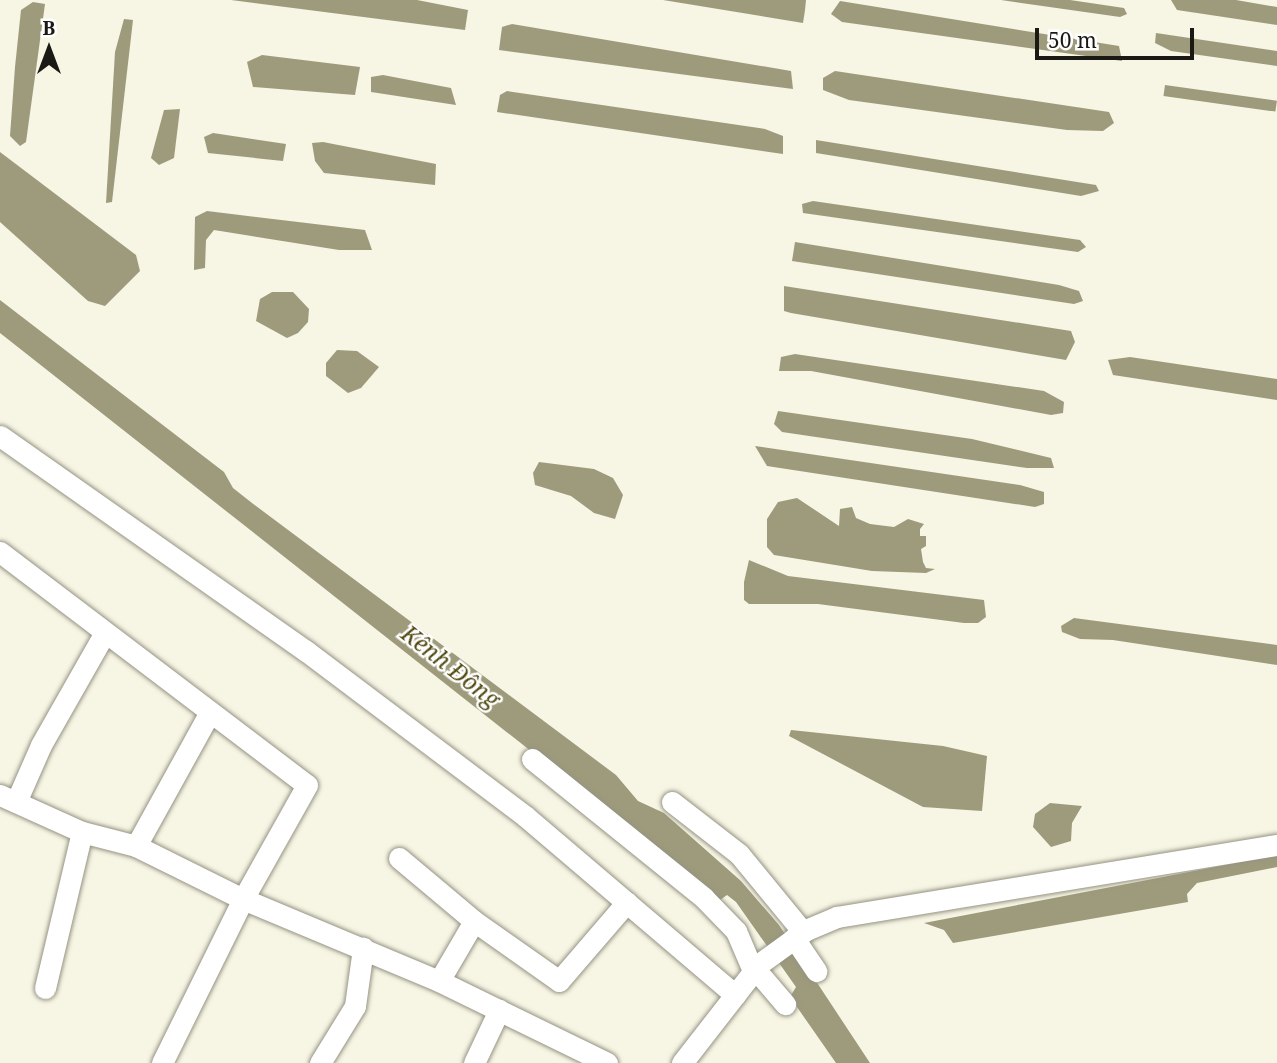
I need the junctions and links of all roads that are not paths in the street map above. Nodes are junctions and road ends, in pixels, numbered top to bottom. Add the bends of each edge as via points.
1 (0, 436) edge
2 (3, 561) edge
3 (104, 634) junction
4 (210, 712) junction
5 (533, 759) dead end
6 (8, 799) edge
7 (672, 802) dead end
8 (82, 832) junction
9 (1277, 845) edge
10 (135, 846) junction
11 (400, 858) dead end
12 (243, 900) junction
13 (627, 902) junction
14 (474, 921) junction
15 (799, 935) junction
16 (363, 948) junction
17 (757, 969) junction
18 (816, 971) dead end
19 (439, 981) junction
20 (45, 988) dead end
21 (735, 995) junction
22 (785, 1004) dead end
23 (499, 1010) junction
24 (162, 1063) edge
25 (320, 1063) edge
26 (474, 1063) edge
27 (607, 1063) edge
28 (682, 1063) edge

1 - 13 street via 306,651 525,816
2 - 3 street
3 - 4 street
3 - 6 street
4 - 10 street
4 - 12 street via 307,785
5 - 17 street via 704,898 736,931
6 - 8 street
7 - 15 street via 739,854
8 - 10 street
8 - 20 street
9 - 15 street via 874,908
10 - 12 street
11 - 14 street
12 - 16 street
12 - 24 street
13 - 14 street via 559,981
13 - 21 street
14 - 19 street
15 - 17 street
15 - 18 street
16 - 19 street
16 - 25 street via 355,1006
17 - 21 street
17 - 22 street
19 - 23 street
21 - 28 street
23 - 26 street
23 - 27 street

